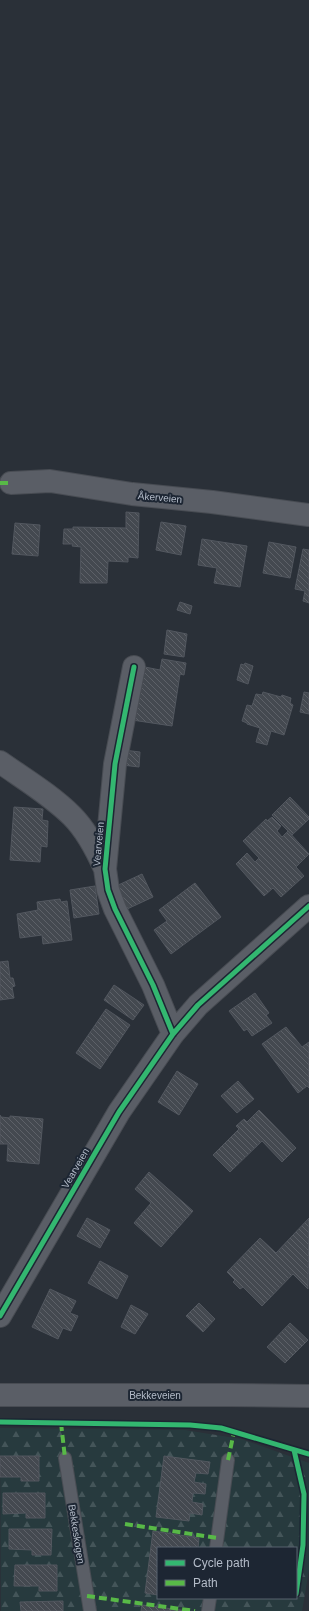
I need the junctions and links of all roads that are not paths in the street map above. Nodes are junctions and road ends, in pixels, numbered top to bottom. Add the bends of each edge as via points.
1 (11, 483) dead end
2 (309, 516) edge
3 (134, 667) dead end
4 (0, 762) edge
5 (105, 869) junction
6 (309, 906) edge
7 (173, 1034) junction
8 (0, 1316) edge
9 (0, 1395) edge
10 (309, 1396) edge
11 (65, 1458) dead end
12 (228, 1460) dead end
13 (216, 1547) edge
14 (210, 1599) edge
15 (90, 1611) edge
16 (208, 1611) edge

1 - 2 street, Åkerveien via 50,481
3 - 5 street, Vearveien via 115,764
4 - 5 street, Vearveien via 74,818
5 - 7 street, Vearveien via 108,890
6 - 7 street, Vearveien via 198,1005
7 - 8 street, Vearveien via 118,1112
9 - 10 street, Bekkeveien
11 - 15 lane, Bekkeskogen
12 - 13 lane
14 - 16 lane

